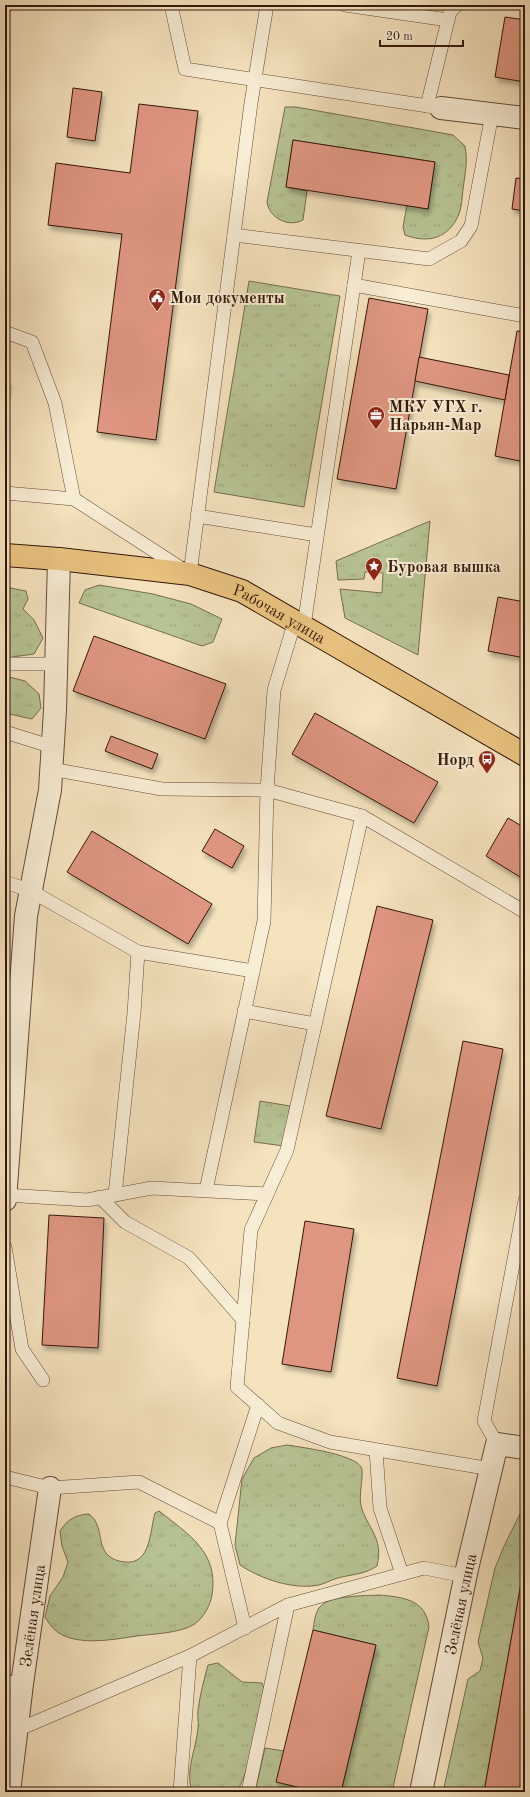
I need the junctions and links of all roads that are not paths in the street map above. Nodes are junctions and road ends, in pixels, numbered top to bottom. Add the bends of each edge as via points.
1 (171, 5) edge
2 (267, 5) edge
3 (345, 5) edge
4 (457, 5) edge
5 (448, 20) junction
6 (255, 80) junction
7 (434, 108) junction
8 (492, 114) junction
9 (525, 118) edge
10 (234, 235) junction
11 (359, 251) junction
12 (354, 285) junction
13 (525, 316) edge
14 (5, 332) edge
15 (5, 493) edge
16 (74, 499) junction
17 (197, 516) junction
18 (317, 535) junction
19 (5, 555) edge
20 (59, 559) junction
21 (190, 574) junction
22 (299, 624) junction
23 (5, 664) edge
24 (56, 664) junction
25 (5, 732) edge
26 (525, 755) edge
27 (52, 758) junction
28 (267, 790) junction
29 (362, 816) junction
30 (5, 882) edge
31 (31, 891) junction
32 (525, 912) edge
33 (138, 952) junction
34 (253, 972) junction
35 (244, 1011) junction
36 (12, 1018) edge
37 (315, 1024) junction
38 (7, 1139) edge
39 (206, 1190) junction
40 (267, 1194) junction
41 (5, 1195) edge
42 (115, 1195) junction
43 (100, 1197) junction
44 (5, 1200) edge
45 (525, 1200) edge
46 (5, 1247) edge
47 (243, 1320) junction
48 (43, 1380) dead end
49 (258, 1405) junction
50 (497, 1444) junction
51 (525, 1448) edge
52 (376, 1450) junction
53 (491, 1469) junction
54 (5, 1477) edge
55 (50, 1488) junction
56 (220, 1523) junction
57 (402, 1574) junction
58 (465, 1576) junction
59 (288, 1605) junction
60 (245, 1628) junction
61 (190, 1656) junction
62 (14, 1683) edge
63 (17, 1730) junction
64 (9, 1792) edge
65 (180, 1792) edge
66 (248, 1792) edge
67 (421, 1792) edge

1 - 6 lane via 185,69
2 - 6 lane
3 - 5 lane
4 - 5 lane via 450,12
5 - 7 lane
6 - 7 lane
6 - 10 lane
7 - 8 street
8 - 9 street
8 - 11 lane via 471,226 461,241 429,259
10 - 11 lane
10 - 17 lane
11 - 12 lane
12 - 13 lane
12 - 18 lane
14 - 16 lane via 32,342 55,402
15 - 16 lane
16 - 21 lane
17 - 18 lane
17 - 21 lane
18 - 22 lane
19 - 20 main road, Рабочая улица
20 - 21 main road, Рабочая улица
20 - 24 street
21 - 22 main road, Рабочая улица via 242,591
22 - 26 main road, Рабочая улица
22 - 28 lane via 274,690
23 - 24 lane
24 - 27 street
25 - 27 lane
27 - 28 lane via 162,789
27 - 31 street via 50,790
28 - 29 lane
28 - 34 lane via 264,921
29 - 32 lane
29 - 37 lane
30 - 31 lane
31 - 33 lane
31 - 36 street
33 - 34 lane
33 - 42 lane
34 - 35 lane
35 - 37 lane
35 - 39 lane
36 - 38 street
37 - 40 lane via 287,1150
38 - 41 street
39 - 40 lane
39 - 42 lane via 152,1188
40 - 47 lane via 251,1230
41 - 43 lane via 87,1200
41 - 44 street
42 - 43 lane
43 - 47 lane via 125,1222 189,1258
45 - 50 lane via 484,1421
46 - 48 lane via 22,1349
47 - 49 lane via 237,1387
49 - 52 lane via 278,1423 330,1442
49 - 56 lane
50 - 51 street
50 - 53 street, Зелёная улица
52 - 53 lane
52 - 57 lane via 380,1508
53 - 58 street, Зелёная улица
54 - 55 lane
55 - 56 lane via 139,1482
55 - 62 street, Зелёная улица
56 - 60 lane
57 - 58 lane via 424,1568
57 - 59 lane
58 - 67 street, Зелёная улица
59 - 60 lane
59 - 66 lane
60 - 61 lane
61 - 63 lane
61 - 65 lane
62 - 63 street, Зелёная улица
63 - 64 street, Зелёная улица

